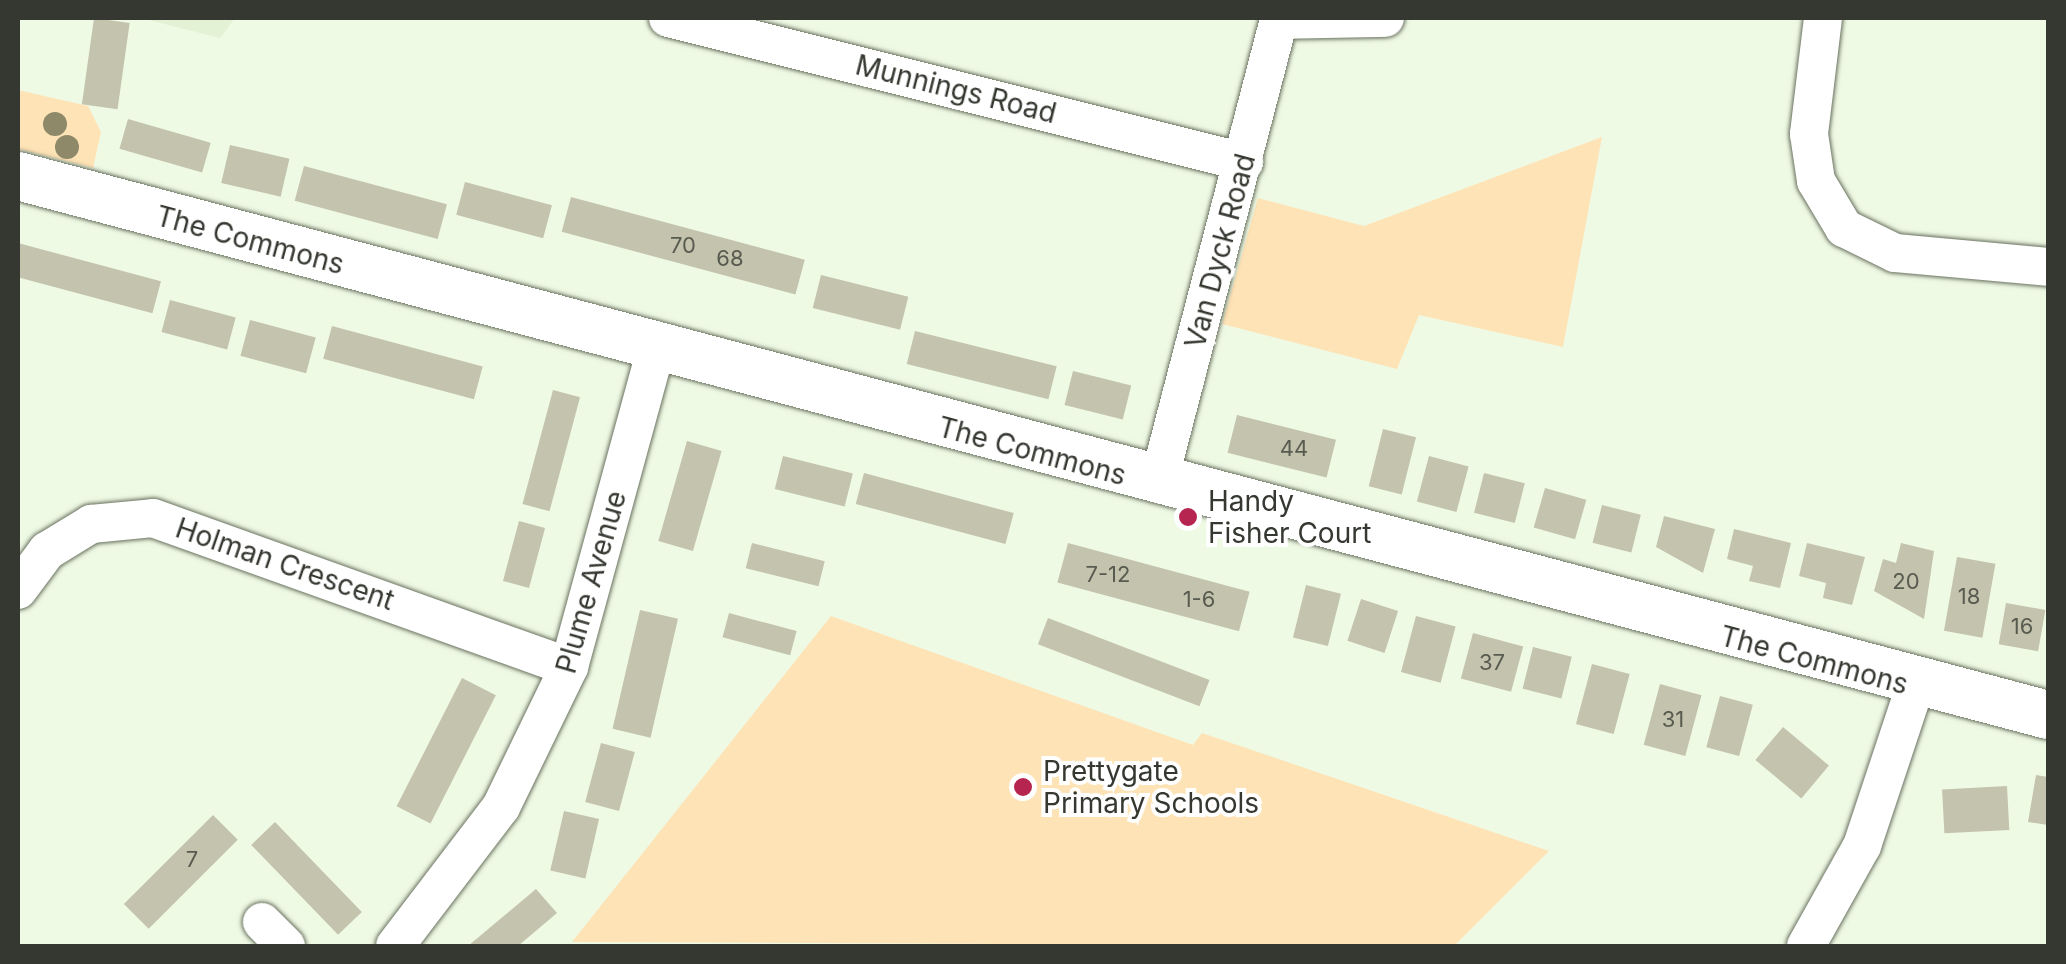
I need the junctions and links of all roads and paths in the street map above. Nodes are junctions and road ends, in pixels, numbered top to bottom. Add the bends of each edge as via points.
1 (668, 18) edge
2 (1385, 18) edge
3 (1823, 18) edge
4 (1279, 19) edge
5 (794, 32) edge
6 (1244, 162) junction
7 (18, 176) edge
8 (2048, 267) edge
9 (655, 352) junction
10 (1158, 484) junction
11 (18, 590) edge
12 (570, 667) junction
13 (1915, 687) junction
14 (2048, 716) edge
15 (395, 946) edge
16 (1806, 946) edge

1 - 5 street, Munnings Road
2 - 4 street
3 - 8 street via 1809,134 1816,181 1844,228 1895,253
4 - 6 street, Van Dyck Road
5 - 6 street, Munnings Road
6 - 10 street, Van Dyck Road
7 - 9 street, The Commons
9 - 10 street, The Commons
9 - 12 street, Plume Avenue
10 - 13 street, The Commons
11 - 12 street, Holman Crescent via 47,551 91,524 153,518
12 - 15 street, Plume Avenue via 502,808
13 - 14 street, The Commons
13 - 16 street via 1862,846

